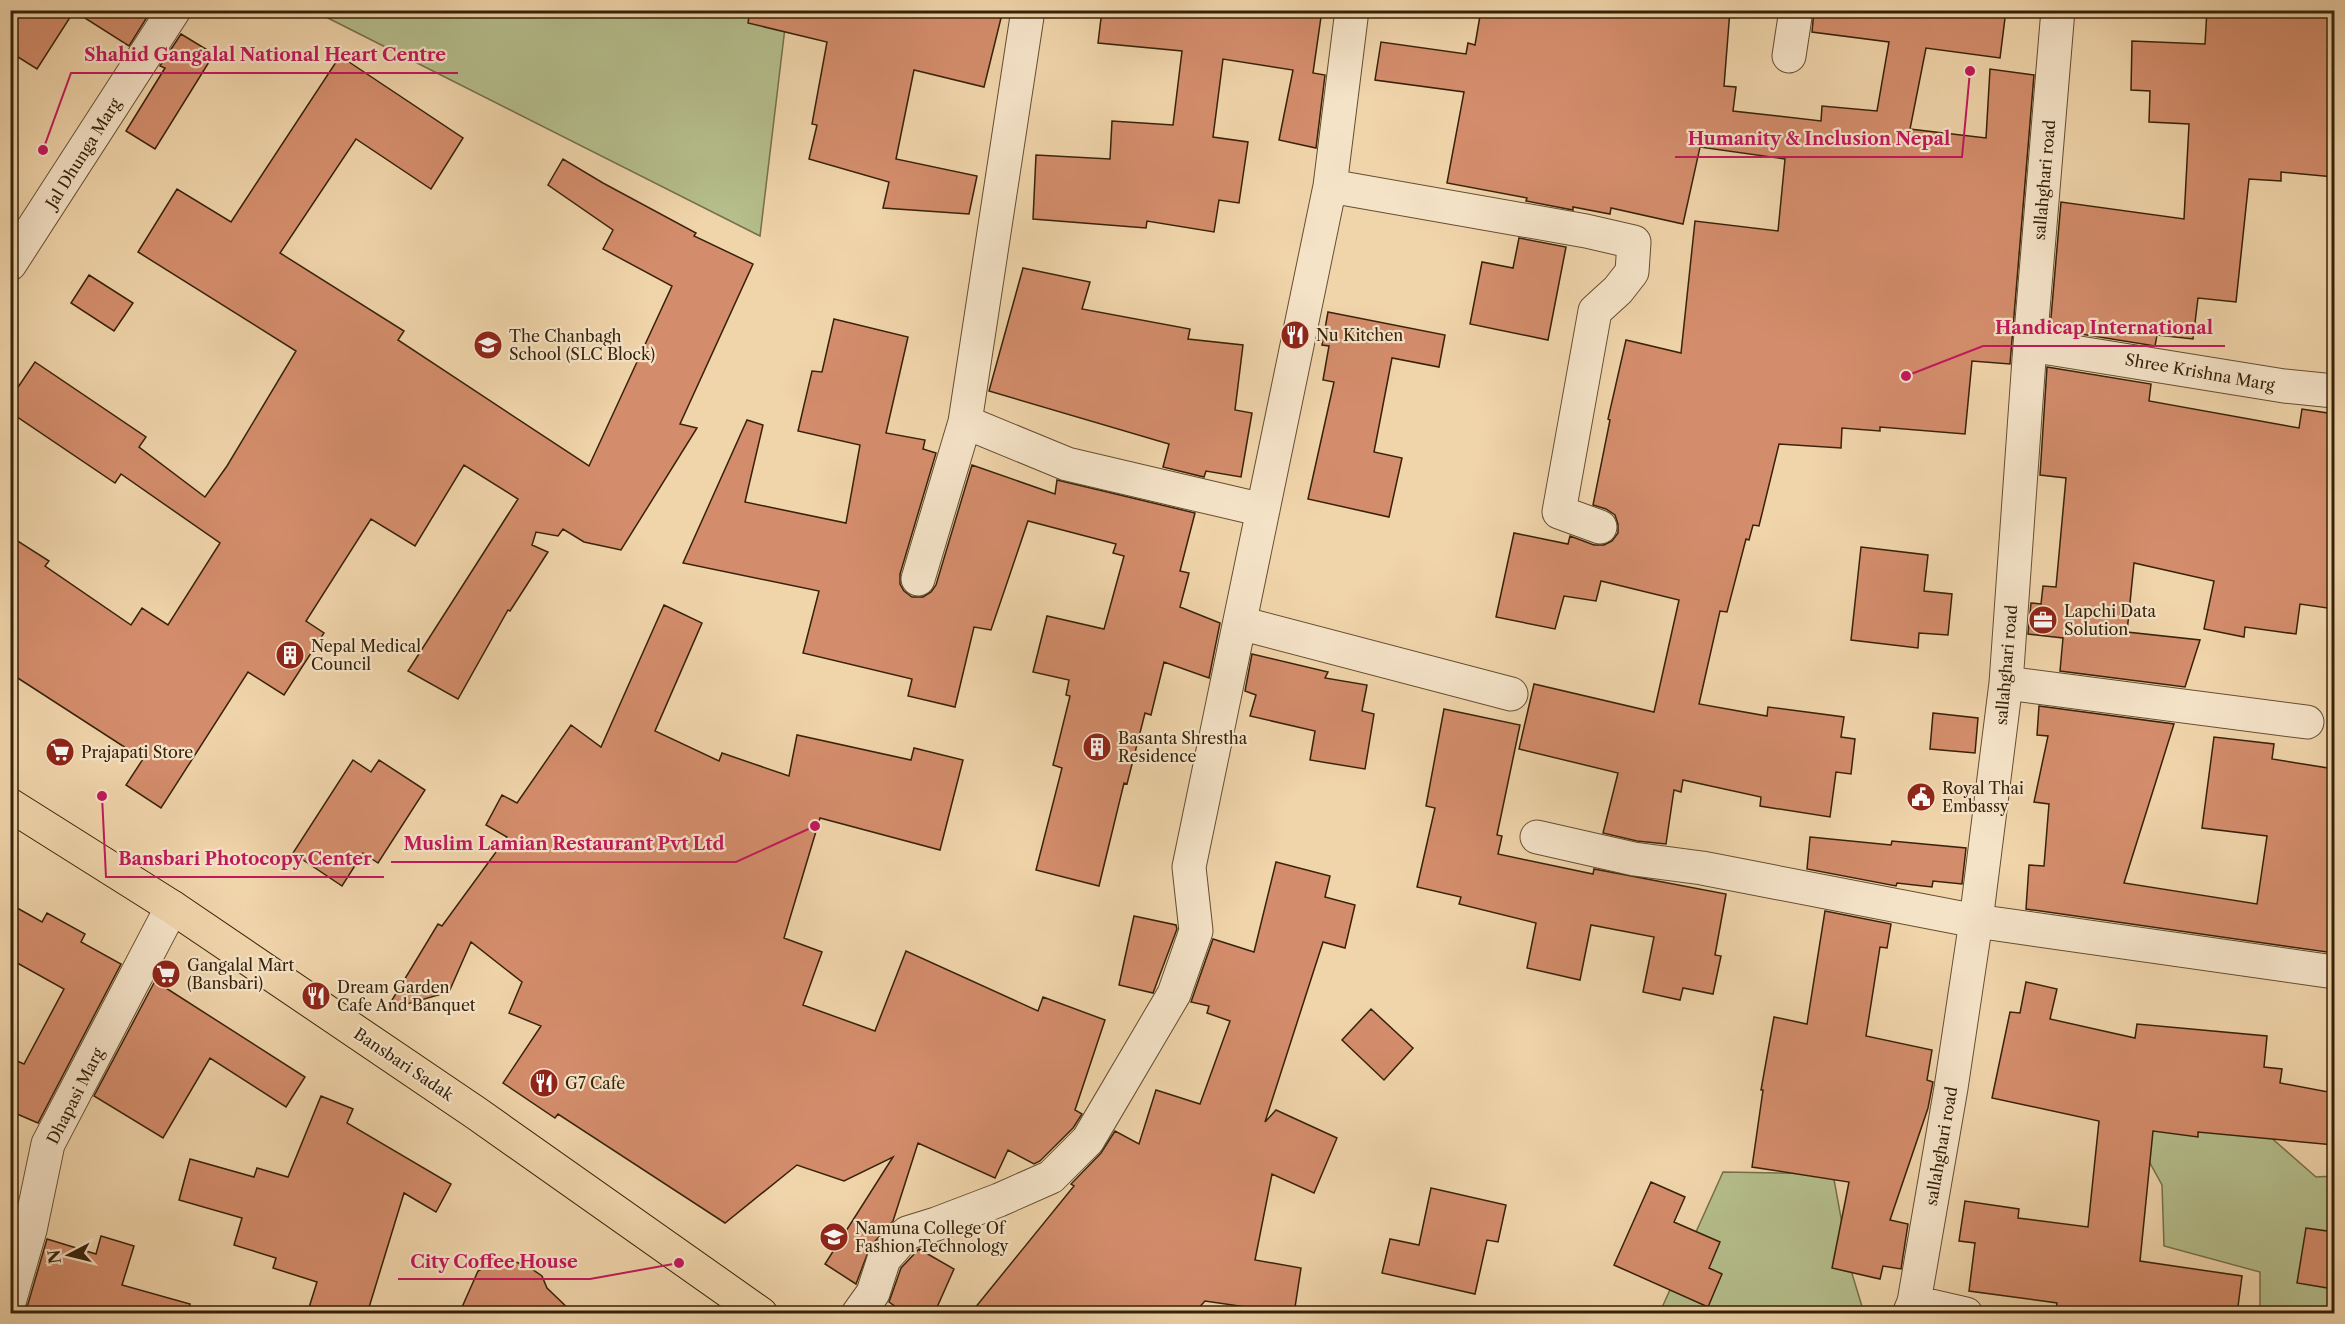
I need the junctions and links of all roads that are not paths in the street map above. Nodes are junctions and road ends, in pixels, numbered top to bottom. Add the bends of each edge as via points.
1 (174, 10) edge
2 (1028, 10) edge
3 (1352, 10) edge
4 (1796, 10) edge
5 (2058, 10) edge
6 (1789, 56) dead end
7 (1330, 186) junction
8 (10, 264) edge
9 (2030, 345) junction
10 (2334, 391) edge
11 (965, 422) junction
12 (1263, 510) junction
13 (1600, 527) dead end
14 (918, 579) dead end
15 (1240, 622) junction
16 (2006, 682) junction
17 (1511, 694) dead end
18 (2307, 722) dead end
19 (10, 805) edge
20 (1537, 837) dead end
21 (172, 906) junction
22 (1976, 921) junction
23 (2334, 972) edge
24 (10, 1299) edge
25 (1912, 1308) edge
26 (761, 1314) edge
27 (858, 1314) edge
28 (1966, 1314) edge

1 - 8 street, Jal Dhunga Marg
2 - 11 street
3 - 7 street
4 - 6 street
5 - 9 street, sallahghari road
7 - 12 street
7 - 13 street via 1634,242 1632,272 1595,311 1559,512
9 - 10 street, Shree Krishna Marg
9 - 16 street, sallahghari road
11 - 12 street via 1066,464
11 - 14 street
12 - 15 street
15 - 17 street
15 - 27 street via 1189,867 1196,931 1174,994 1088,1140 1051,1177 907,1233 884,1259 873,1293
16 - 18 street
16 - 22 street, sallahghari road
19 - 21 main road, Bansbari Sadak
20 - 22 street via 1634,859 1702,868
21 - 24 street, Dhapasi Marg via 48,1144
21 - 26 main road, Bansbari Sadak
22 - 23 street
22 - 25 street, sallahghari road
25 - 28 street

